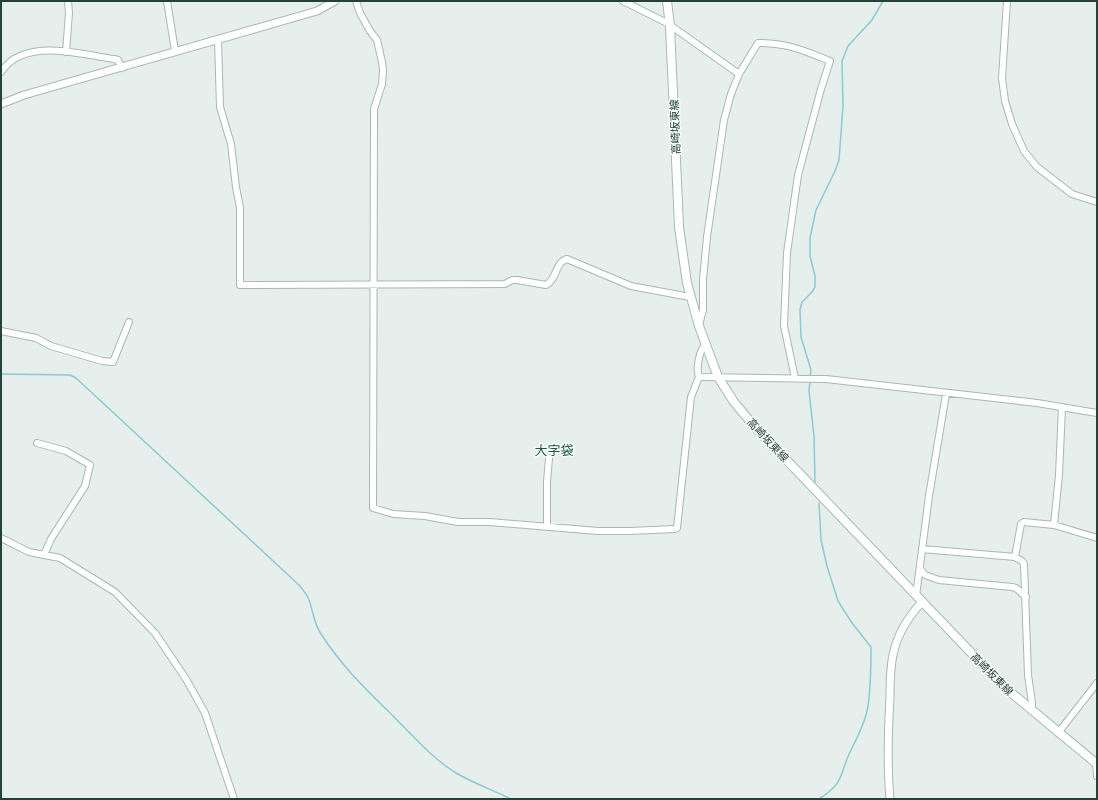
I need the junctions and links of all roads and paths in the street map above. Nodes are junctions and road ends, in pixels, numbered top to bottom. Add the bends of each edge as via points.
1 (68, 1) edge
2 (167, 1) edge
3 (335, 1) edge
4 (356, 1) edge
5 (623, 1) edge
6 (667, 1) edge
7 (1007, 1) edge
8 (670, 26) junction
9 (218, 40) junction
10 (175, 51) junction
11 (66, 52) junction
12 (122, 68) junction
13 (1, 72) edge
14 (739, 74) junction
15 (1, 104) edge
16 (1097, 202) edge
17 (374, 285) junction
18 (690, 297) junction
19 (129, 322) dead end
20 (699, 326) junction
21 (1, 331) edge
22 (705, 345) junction
23 (718, 377) junction
24 (699, 378) junction
25 (795, 378) junction
26 (946, 394) junction
27 (1062, 407) junction
28 (1097, 413) edge
29 (37, 443) dead end
30 (549, 458) dead end
31 (1054, 525) junction
32 (547, 527) junction
33 (1, 538) edge
34 (1097, 538) edge
35 (922, 549) junction
36 (44, 555) junction
37 (1015, 557) junction
38 (920, 569) junction
39 (1026, 597) junction
40 (919, 599) junction
41 (1097, 683) edge
42 (1032, 711) junction
43 (1058, 733) junction
44 (1097, 764) edge
45 (1097, 776) edge
46 (234, 799) edge
47 (890, 799) edge

1 - 11 street
2 - 10 street
3 - 9 street via 317,11
4 - 17 street via 370,31 378,40 383,70 382,84 374,109
5 - 8 street
6 - 8 main road, 高崎坂東線
7 - 16 street via 1002,78 1005,101 1024,151 1037,167 1072,194
8 - 14 street
8 - 18 main road, 高崎坂東線 via 680,234
9 - 10 street
9 - 17 street via 220,107 231,144 240,208 240,285
10 - 12 street
11 - 12 street via 118,60
11 - 13 street via 40,50 28,53 14,59
12 - 15 street via 24,95
14 - 20 street via 724,120 707,237
14 - 25 street via 758,44 797,47 830,61 798,175 787,253 784,326
17 - 18 street via 505,284 517,280 546,285 550,283 561,262 567,259 631,286
17 - 32 street via 373,508 393,514 458,522
18 - 20 main road, 高崎坂東線
19 - 21 street via 113,362 50,346 36,338
20 - 22 main road, 高崎坂東線
22 - 23 main road, 高崎坂東線
22 - 24 street via 702,348
23 - 24 street
23 - 25 street
23 - 40 main road, 高崎坂東線 via 743,414
24 - 32 street via 691,397 677,528 604,531
25 - 26 street
26 - 27 street
26 - 35 street
27 - 28 street
27 - 31 street
29 - 36 street via 66,451 90,465 85,486 51,539
30 - 32 street via 546,482
31 - 34 street
31 - 37 street via 1022,523
33 - 36 street via 29,552
35 - 37 street
35 - 38 street
36 - 46 street via 60,558 114,592 156,633 205,713
37 - 39 street via 1022,561 1025,567
38 - 39 street via 925,575 939,580 1016,588
38 - 40 street
39 - 42 street via 1028,674
40 - 42 main road, 高崎坂東線 via 1003,686
40 - 47 street via 902,631 893,656 888,732
41 - 43 street
42 - 43 main road, 高崎坂東線
43 - 44 main road, 高崎坂東線
44 - 45 street

